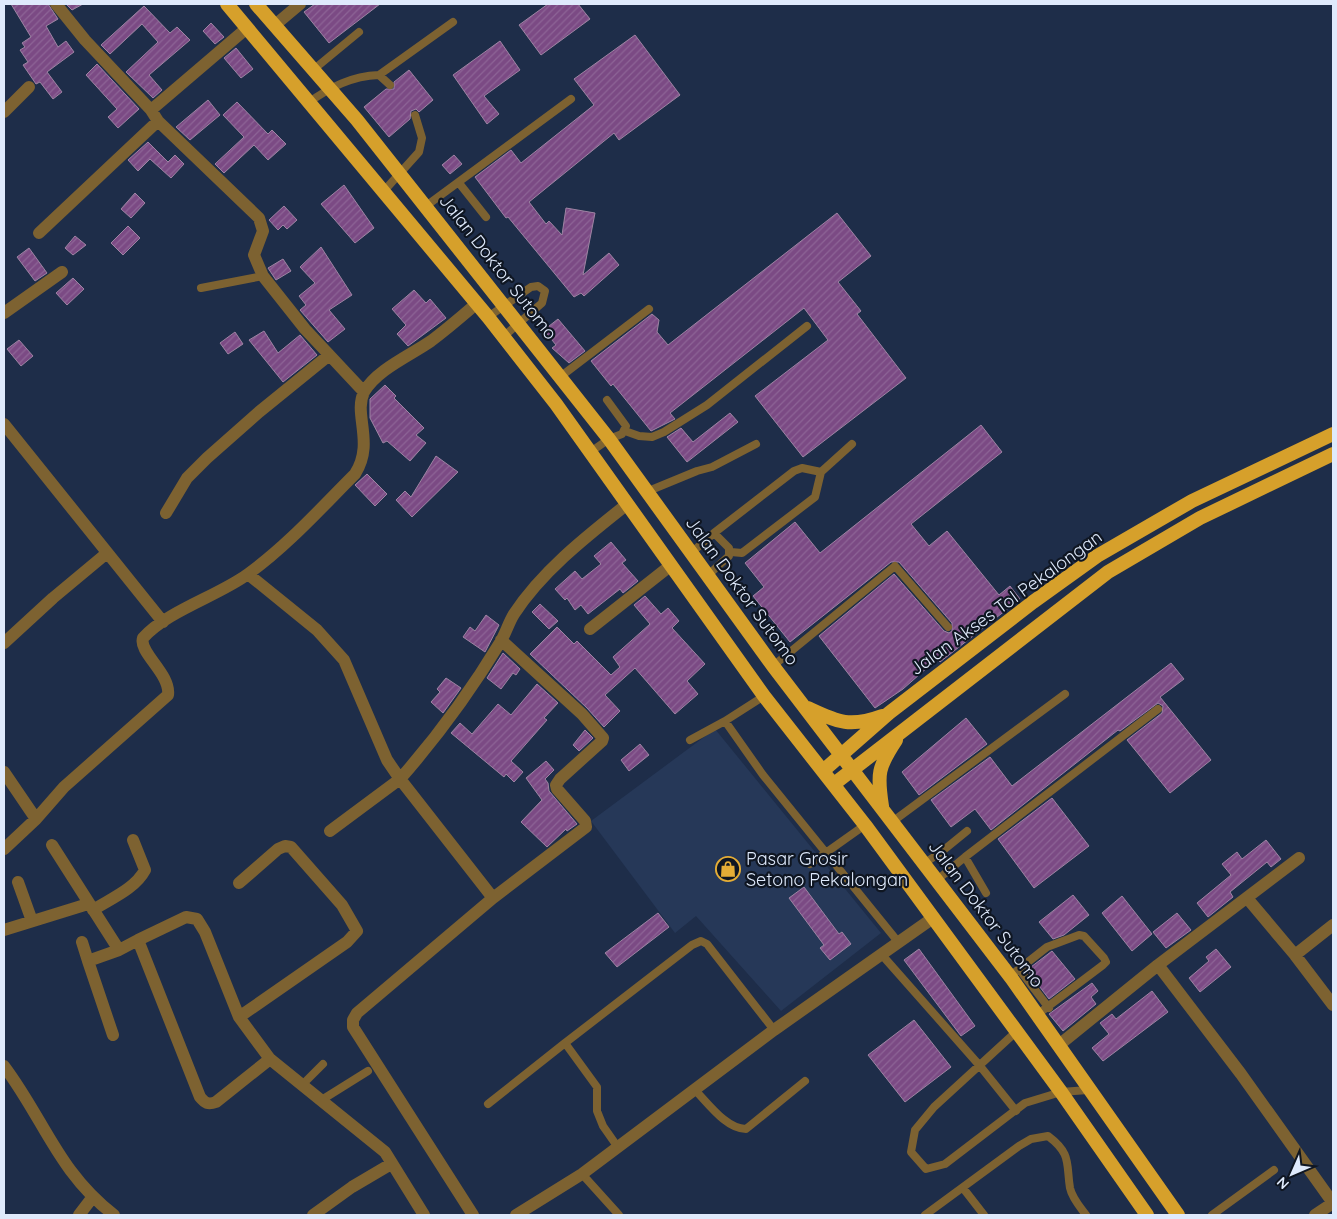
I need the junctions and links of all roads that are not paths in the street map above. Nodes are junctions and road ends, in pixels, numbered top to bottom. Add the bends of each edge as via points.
1 (56, 4) edge
2 (227, 4) edge
3 (256, 4) edge
4 (300, 4) edge
5 (453, 22) dead end
6 (275, 25) junction
7 (247, 28) junction
8 (359, 32) dead end
9 (313, 70) junction
10 (379, 75) junction
11 (390, 85) dead end
12 (28, 87) dead end
13 (329, 88) junction
14 (571, 99) dead end
15 (308, 103) junction
16 (4, 112) edge
17 (415, 115) dead end
18 (155, 116) junction
19 (400, 174) junction
20 (459, 184) junction
21 (383, 192) junction
22 (426, 206) junction
23 (486, 217) dead end
24 (38, 233) dead end
25 (62, 272) dead end
26 (263, 276) junction
27 (201, 288) dead end
28 (476, 304) junction
29 (504, 306) junction
30 (649, 309) dead end
31 (4, 313) edge
32 (488, 317) junction
33 (519, 324) junction
34 (807, 326) dead end
35 (503, 337) junction
36 (328, 356) junction
37 (560, 377) junction
38 (364, 392) junction
39 (607, 400) dead end
40 (4, 424) edge
41 (625, 431) junction
42 (1333, 434) edge
43 (609, 439) junction
44 (756, 444) dead end
45 (852, 444) dead end
46 (590, 453) junction
47 (1333, 454) edge
48 (821, 472) junction
49 (646, 492) junction
50 (626, 505) junction
51 (166, 513) dead end
52 (714, 533) junction
53 (731, 552) junction
54 (107, 553) junction
55 (691, 553) junction
56 (670, 566) junction
57 (248, 574) junction
58 (707, 576) junction
59 (163, 622) junction
60 (948, 627) dead end
61 (590, 629) dead end
62 (501, 640) junction
63 (4, 643) edge
64 (773, 666) junction
65 (1065, 694) dead end
66 (764, 696) junction
67 (805, 706) junction
68 (1158, 709) dead end
69 (889, 714) junction
70 (725, 721) junction
71 (902, 731) junction
72 (690, 740) dead end
73 (842, 756) junction
74 (852, 769) junction
75 (824, 770) junction
76 (4, 772) edge
77 (400, 779) junction
78 (834, 784) junction
79 (882, 808) junction
80 (36, 819) junction
81 (892, 822) junction
82 (865, 825) junction
83 (967, 831) dead end
84 (330, 832) dead end
85 (133, 840) dead end
86 (52, 845) dead end
87 (4, 849) edge
88 (826, 852) junction
89 (965, 857) junction
90 (1299, 858) dead end
91 (810, 864) dead end
92 (923, 864) junction
93 (937, 880) junction
94 (18, 882) dead end
95 (239, 883) dead end
96 (986, 893) dead end
97 (494, 898) junction
98 (1247, 898) junction
99 (92, 910) junction
100 (933, 918) junction
101 (32, 921) junction
102 (1333, 925) edge
103 (4, 930) edge
104 (138, 940) junction
105 (82, 942) dead end
106 (898, 942) junction
107 (119, 950) junction
108 (882, 955) junction
109 (1295, 955) junction
110 (94, 959) junction
111 (1158, 965) junction
112 (1014, 972) junction
113 (1333, 1005) edge
114 (1043, 1011) junction
115 (239, 1017) junction
116 (774, 1030) junction
117 (1017, 1031) junction
118 (113, 1035) dead end
119 (565, 1043) junction
120 (1059, 1045) junction
121 (270, 1059) junction
122 (323, 1064) dead end
123 (4, 1066) edge
124 (980, 1066) junction
125 (368, 1071) dead end
126 (805, 1081) dead end
127 (301, 1086) junction
128 (694, 1089) junction
129 (1088, 1090) junction
130 (1061, 1092) junction
131 (320, 1101) junction
132 (488, 1104) dead end
133 (1016, 1111) junction
134 (617, 1146) junction
135 (391, 1164) junction
136 (1274, 1170) dead end
137 (582, 1174) junction
138 (963, 1188) junction
139 (92, 1198) junction
140 (1333, 1202) edge
141 (521, 1214) edge
142 (79, 1215) edge
143 (114, 1215) edge
144 (313, 1215) edge
145 (424, 1215) edge
146 (473, 1215) edge
147 (619, 1215) edge
148 (925, 1215) edge
149 (984, 1215) edge
150 (1086, 1215) edge
151 (1147, 1215) edge
152 (1178, 1215) edge
153 (1212, 1215) edge
154 (1315, 1215) edge

1 - 18 street
2 - 7 highway
3 - 6 highway, Jalan Doktor Sutomo
4 - 6 street
5 - 10 lane
6 - 9 highway, Jalan Doktor Sutomo
7 - 15 highway
7 - 18 street
8 - 9 lane
9 - 13 highway, Jalan Doktor Sutomo
10 - 11 lane
10 - 13 lane via 362,76
12 - 16 street
13 - 15 lane
13 - 19 highway, Jalan Doktor Sutomo
14 - 20 lane
15 - 21 highway
17 - 19 lane via 422,138 419,152
18 - 24 street
18 - 26 street via 259,218 264,231 254,255
19 - 21 lane
19 - 22 highway, Jalan Doktor Sutomo
20 - 22 lane
20 - 23 lane
21 - 28 highway
22 - 29 highway, Jalan Doktor Sutomo
25 - 31 street
26 - 27 lane
26 - 36 street
28 - 32 highway
28 - 38 street via 430,341 390,367
29 - 32 lane
29 - 33 highway, Jalan Doktor Sutomo
29 - 33 lane via 531,287 538,286 545,291 542,303
30 - 37 lane
32 - 35 highway
33 - 35 lane
33 - 37 highway, Jalan Doktor Sutomo
34 - 41 lane via 707,405 664,432 652,437
35 - 46 highway
36 - 38 street
36 - 51 street via 207,458 187,478
37 - 43 highway, Jalan Doktor Sutomo
38 - 57 street via 362,464 297,531
39 - 41 lane via 626,426
40 - 54 street
41 - 43 lane
42 - 69 highway, Jalan Akses Tol Pekalongan via 1192,501 1097,556
43 - 46 lane
43 - 49 highway, Jalan Doktor Sutomo
44 - 49 lane via 712,467
45 - 48 lane
46 - 50 highway
47 - 71 highway, Jalan Akses Tol Pekalongan via 1200,518 1108,572
48 - 52 lane via 802,468 794,471
48 - 53 lane via 815,496 742,553
49 - 55 highway, Jalan Doktor Sutomo
50 - 56 highway
50 - 62 street via 539,584 514,614
52 - 53 lane
52 - 55 lane
53 - 58 lane
54 - 59 street
54 - 63 street
55 - 58 highway, Jalan Doktor Sutomo
56 - 61 street
56 - 66 highway
57 - 59 street
57 - 77 street via 329,642 344,660 387,760
58 - 64 highway, Jalan Doktor Sutomo
59 - 80 street via 142,642 165,677 168,695 64,787
60 - 64 lane via 895,566
62 - 77 street via 429,746
62 - 97 street via 582,714 603,738 556,784 585,821 586,827
64 - 67 highway, Jalan Doktor Sutomo
65 - 81 lane
66 - 70 lane
66 - 75 highway
67 - 69 highway via 838,722 864,723
67 - 73 highway, Jalan Doktor Sutomo
68 - 89 lane
69 - 73 highway, Jalan Akses Tol Pekalongan
70 - 72 lane
70 - 88 lane via 762,775
71 - 74 highway, Jalan Akses Tol Pekalongan
71 - 79 highway via 885,756 877,778
73 - 74 highway, Jalan Doktor Sutomo
73 - 75 highway, Jalan Akses Tol Pekalongan
74 - 78 highway, Jalan Akses Tol Pekalongan
74 - 79 highway, Jalan Doktor Sutomo
75 - 78 highway
76 - 80 street
77 - 84 street
77 - 97 street
78 - 82 highway
79 - 81 highway, Jalan Doktor Sutomo
80 - 87 street
81 - 92 highway, Jalan Doktor Sutomo
82 - 88 lane
82 - 100 highway
83 - 92 lane
85 - 99 street via 145,870 142,876
86 - 99 street
88 - 91 lane
88 - 106 lane
89 - 93 lane
89 - 96 lane
90 - 98 street
92 - 93 highway, Jalan Doktor Sutomo
93 - 112 highway, Jalan Doktor Sutomo
94 - 101 street
95 - 115 street via 278,849 291,847 342,905 357,931 347,942
97 - 146 street via 357,1012 353,1020 359,1037
98 - 109 street
98 - 111 street
99 - 101 street
99 - 107 street
100 - 106 street
100 - 117 highway
101 - 103 street
102 - 109 street
104 - 107 street
104 - 115 street via 186,918 197,919
104 - 121 street via 205,1102 216,1102
105 - 110 street
106 - 108 street
107 - 110 street
108 - 116 street
108 - 124 lane
109 - 113 street
110 - 118 street
111 - 120 street
111 - 140 street
112 - 114 highway, Jalan Doktor Sutomo
112 - 114 lane via 1047,947 1078,935 1084,936 1104,958 1106,962 1103,965
114 - 120 highway, Jalan Doktor Sutomo
115 - 121 street
116 - 119 lane via 707,944 701,941
116 - 128 street
117 - 124 lane
117 - 130 highway
119 - 132 lane
119 - 134 lane via 597,1087 598,1111 603,1126
120 - 129 highway, Jalan Doktor Sutomo
121 - 127 street
122 - 127 lane
123 - 139 street via 60,1157
124 - 133 lane
124 - 133 lane via 915,1130 911,1152 926,1169 945,1164
125 - 131 lane
126 - 128 lane via 746,1129 730,1124
127 - 131 street
128 - 134 street
129 - 130 lane
129 - 152 highway, Jalan Doktor Sutomo
130 - 133 lane via 1030,1101
130 - 151 highway
131 - 135 street via 385,1152
134 - 137 street
135 - 144 street
135 - 145 street
136 - 153 lane
137 - 141 street
137 - 147 lane
138 - 148 lane
138 - 149 lane
138 - 150 lane via 1019,1146 1031,1139 1048,1136 1055,1140 1069,1162 1070,1190
139 - 142 street
139 - 143 street
140 - 154 street

